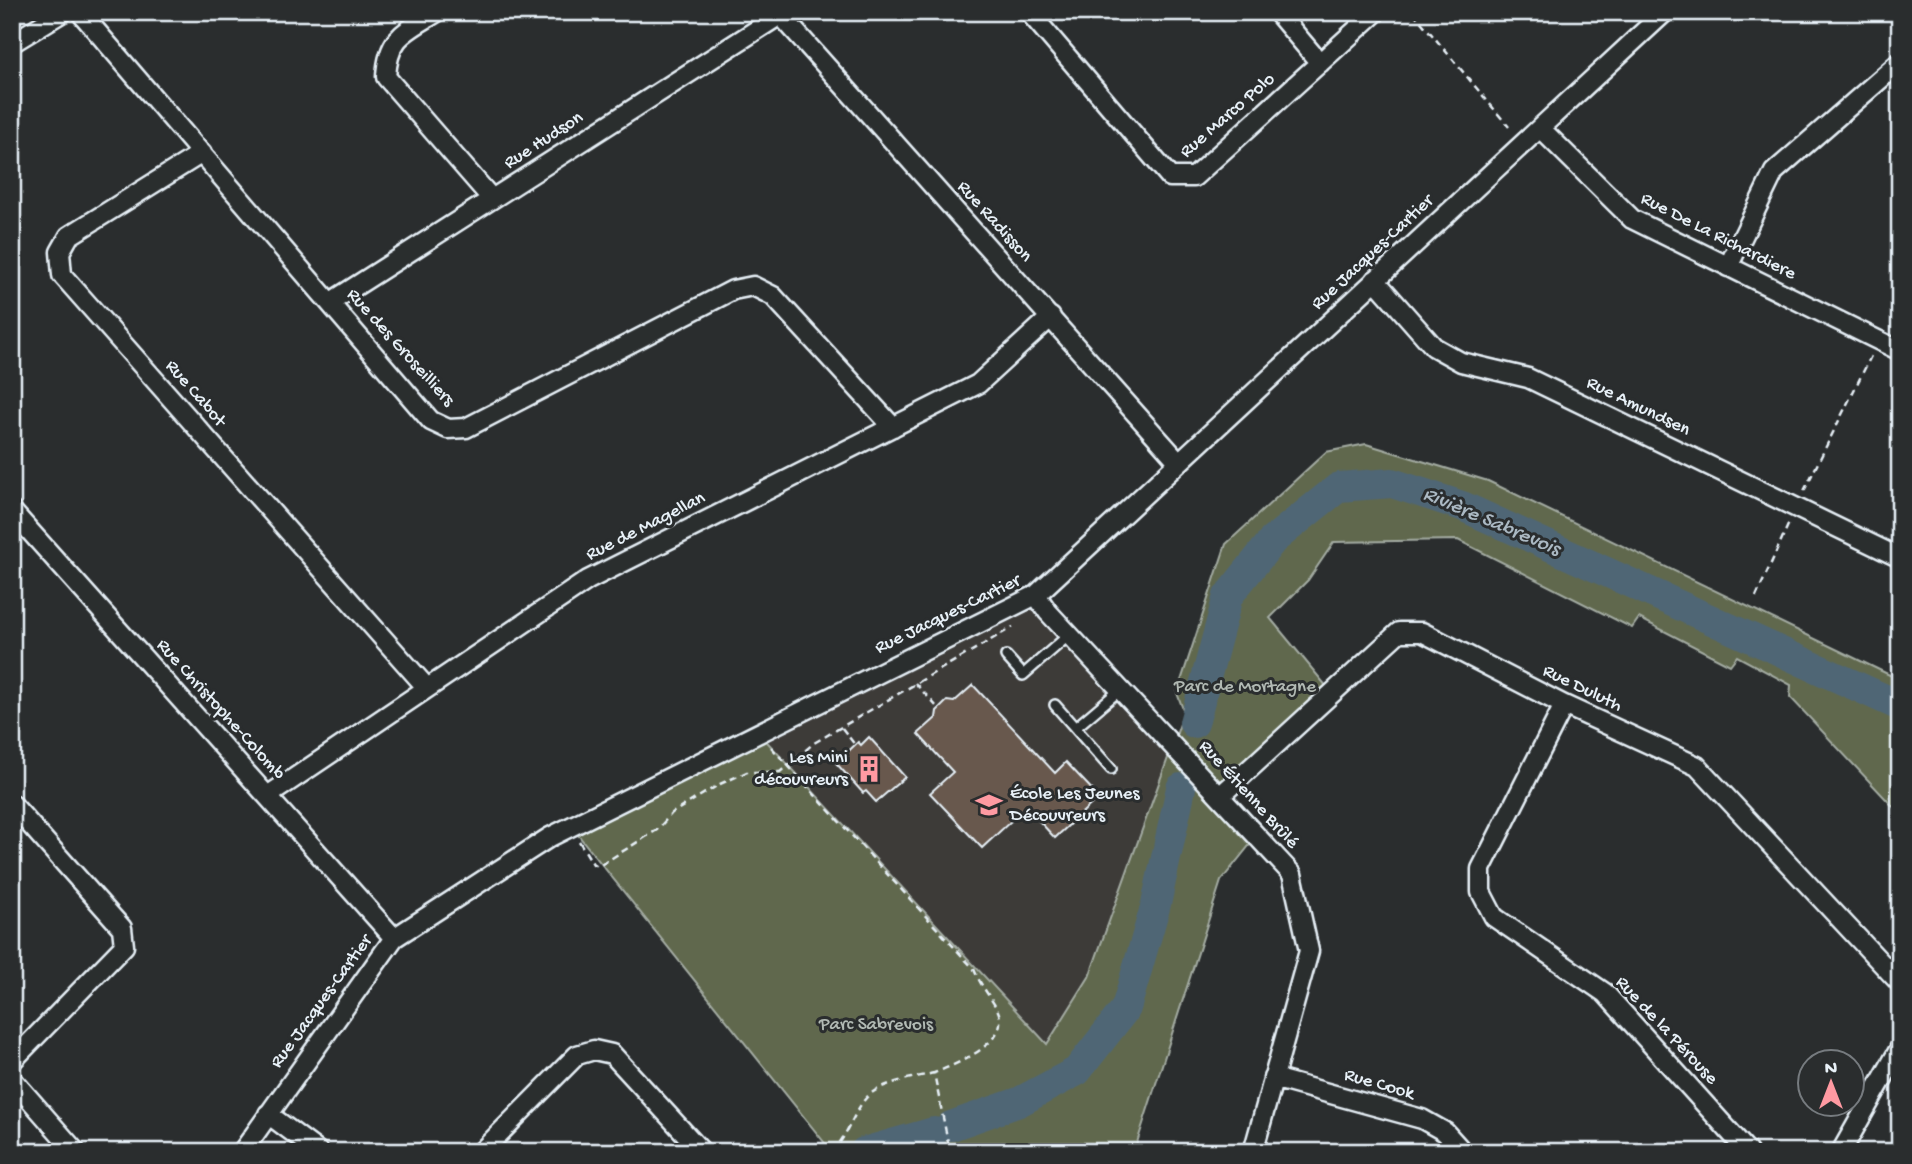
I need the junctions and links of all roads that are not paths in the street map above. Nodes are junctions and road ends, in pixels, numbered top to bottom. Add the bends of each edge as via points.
1 (62, 12) edge
2 (80, 12) edge
3 (437, 12) edge
4 (1029, 12) edge
5 (1277, 12) edge
6 (1376, 12) edge
7 (1665, 12) edge
8 (779, 13) edge
9 (12, 43) edge
10 (1900, 62) edge
11 (1320, 63) junction
12 (1540, 128) junction
13 (202, 153) junction
14 (492, 199) junction
15 (1728, 267) junction
16 (1375, 280) junction
17 (331, 303) junction
18 (1051, 317) junction
19 (1899, 349) edge
20 (893, 427) junction
21 (1178, 461) junction
22 (12, 511) edge
23 (1900, 558) edge
24 (1036, 595) junction
25 (1069, 635) junction
26 (1006, 656) dead end
27 (428, 688) junction
28 (1121, 689) junction
29 (1055, 705) dead end
30 (1564, 705) junction
31 (1075, 728) junction
32 (1111, 769) dead end
33 (269, 795) junction
34 (1220, 796) junction
35 (12, 804) edge
36 (394, 938) junction
37 (1900, 983) edge
38 (1900, 1048) edge
39 (12, 1061) edge
40 (1273, 1078) junction
41 (12, 1079) edge
42 (268, 1114) junction
43 (76, 1152) edge
44 (242, 1152) edge
45 (319, 1152) edge
46 (481, 1152) edge
47 (702, 1152) edge
48 (1253, 1152) edge
49 (1463, 1152) edge
50 (1748, 1152) edge
51 (1841, 1152) edge

1 - 9 street
2 - 13 street, Rue des Groseilliers
3 - 14 street via 401,35 387,54 386,77
4 - 11 street, Rue Marco Polo via 1170,177 1194,177
5 - 11 street
6 - 11 street, Rue Marco Polo
7 - 12 street, Rue Jacques-Cartier
8 - 14 street, Rue Hudson
8 - 18 street, Rue Radisson
10 - 15 street via 1774,172
12 - 15 street, Rue De La Richardiere via 1632,219
12 - 16 street, Rue Jacques-Cartier
13 - 17 street, Rue des Groseilliers
13 - 27 street, Rue Cabot via 69,236 60,253 62,275
14 - 17 street, Rue Hudson
15 - 19 street, Rue De La Richardiere
16 - 21 street, Rue Jacques-Cartier
16 - 23 street, Rue Amundsen via 1434,346 1461,362 1528,378
17 - 20 street, Rue des Groseilliers via 431,421 447,429 466,428 733,290 753,286 773,296
18 - 20 street, Rue de Magellan via 978,384
18 - 21 street, Rue Radisson
20 - 27 street, Rue de Magellan via 588,580
21 - 24 street, Rue Jacques-Cartier
22 - 33 street, Rue Christophe-Colomb
24 - 25 street, Rue Étienne Brûlé
24 - 36 street, Rue Jacques-Cartier via 571,826
25 - 26 lane via 1023,675
25 - 28 street, Rue Étienne Brûlé
27 - 33 street, Rue de Magellan
28 - 31 lane
28 - 34 street, Rue Étienne Brûlé
29 - 31 lane
30 - 34 street, Rue Duluth via 1422,632 1399,632
30 - 37 street, Rue Duluth via 1697,766
30 - 50 street, Rue de la Pérouse via 1481,869 1481,892 1494,917 1605,993
31 - 32 lane
33 - 36 street, Rue Christophe-Colomb
34 - 40 street, Rue Étienne Brûlé via 1292,874 1309,951
35 - 39 street via 122,928 124,946
36 - 42 street, Rue Jacques-Cartier
38 - 51 street
40 - 48 street, Rue Étienne Brûlé
40 - 49 street, Rue Cook via 1422,1119 1445,1132
41 - 43 street
42 - 44 street, Rue Jacques-Cartier
42 - 45 street
46 - 47 street via 577,1055 594,1050 612,1054

